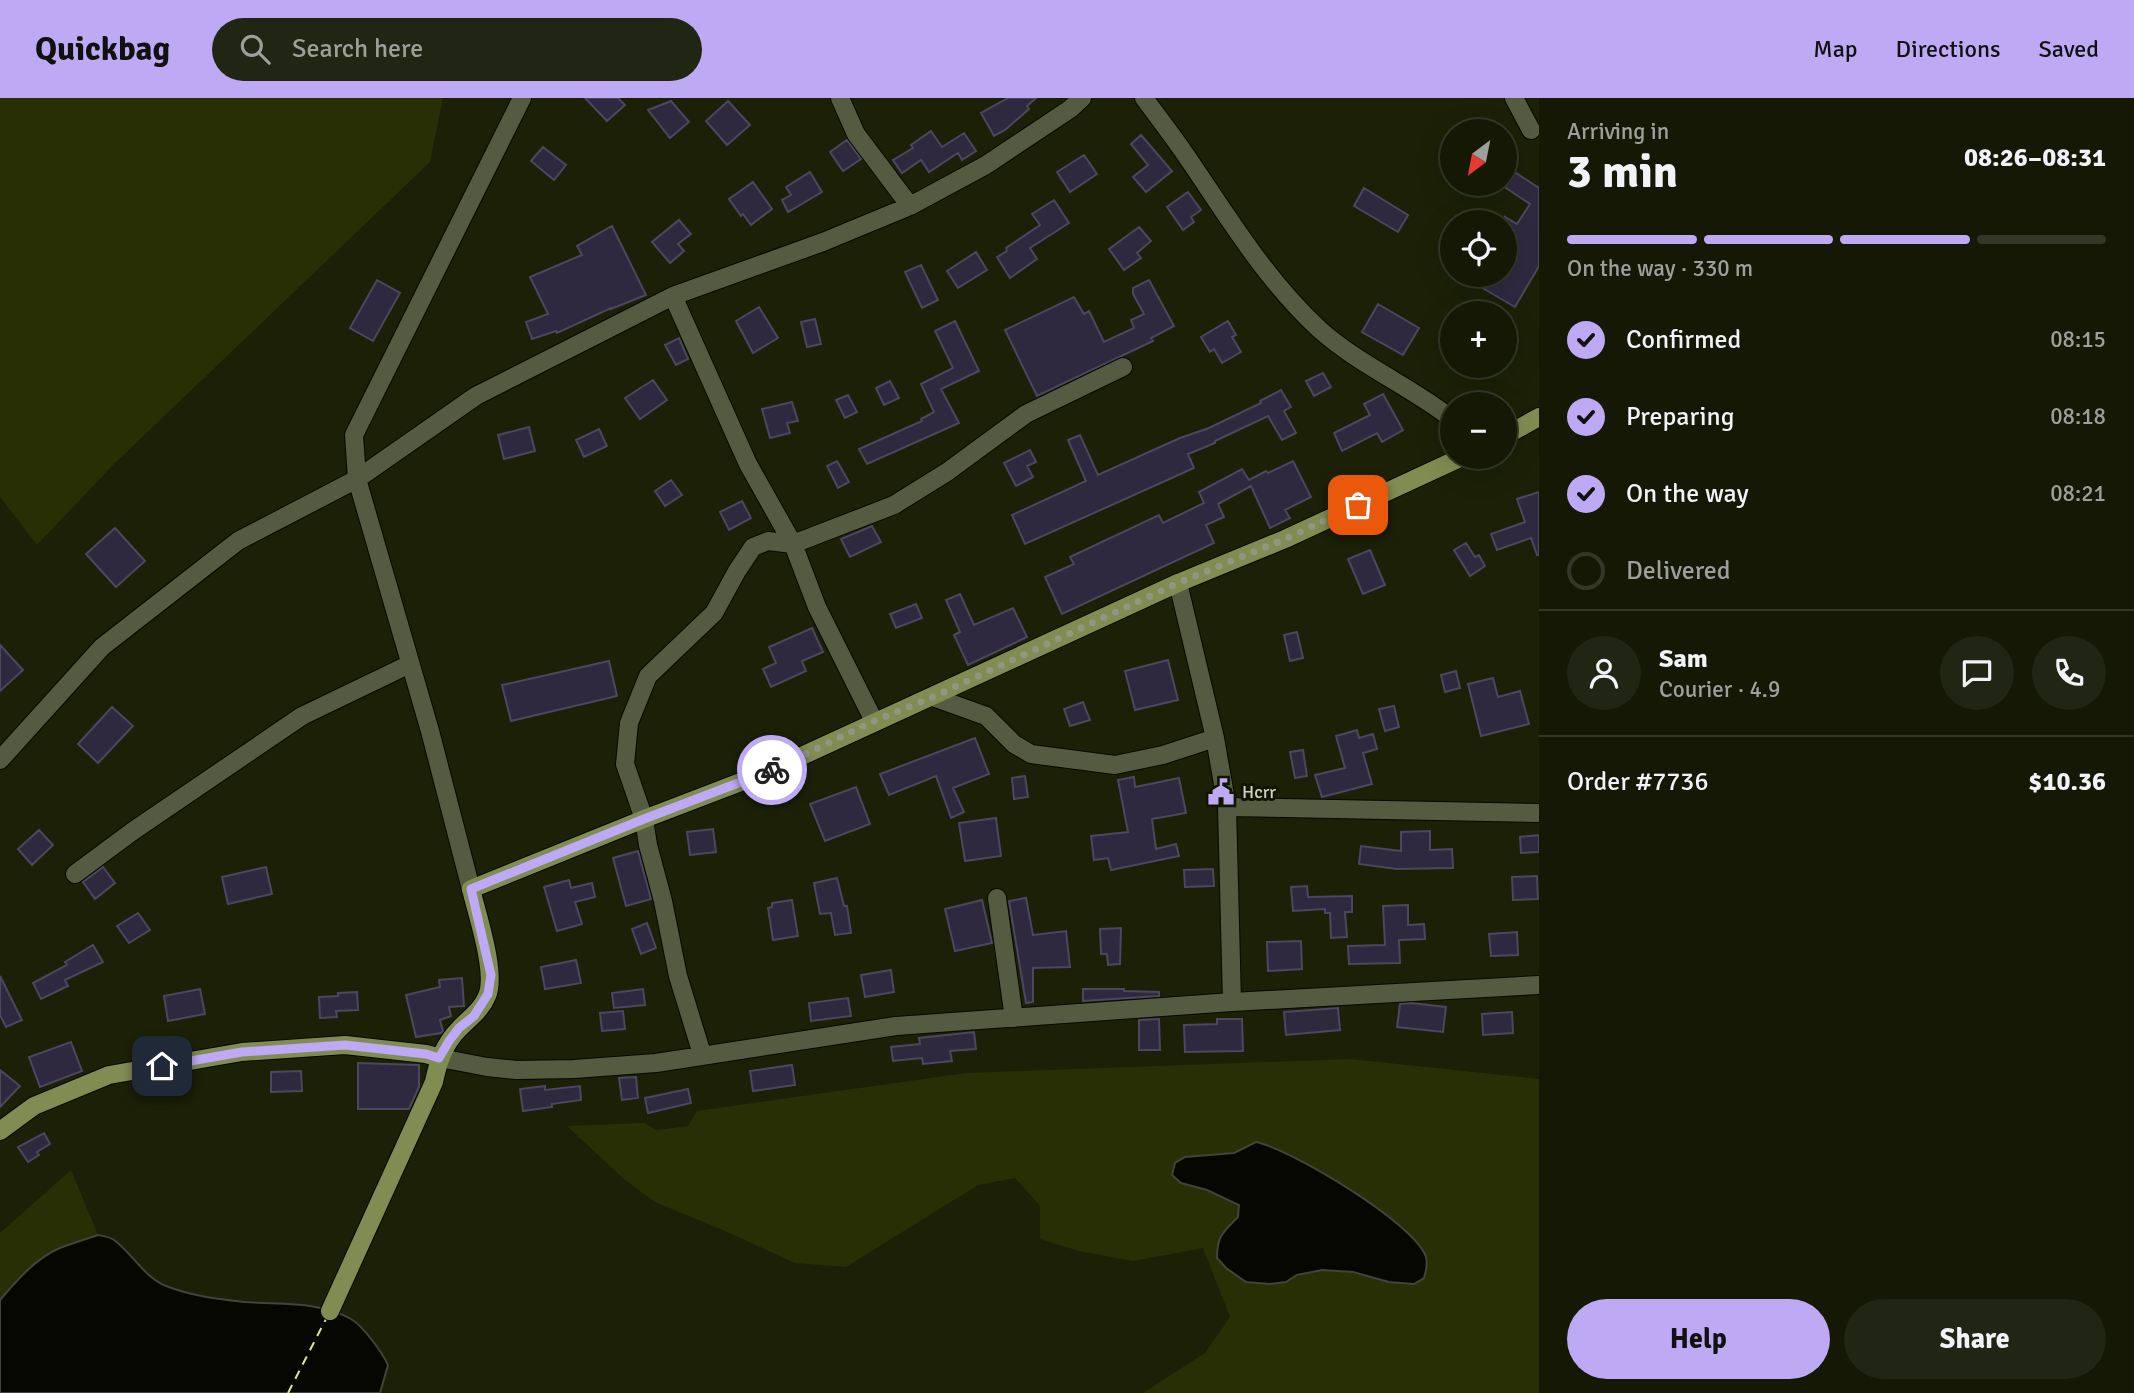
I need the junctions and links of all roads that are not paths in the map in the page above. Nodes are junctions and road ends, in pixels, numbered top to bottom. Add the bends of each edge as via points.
1 (522, 98) edge
2 (840, 98) edge
3 (1082, 98) edge
4 (1144, 98) edge
5 (1514, 98) edge
6 (1531, 130) dead end
7 (910, 206) junction
8 (673, 296) junction
9 (1123, 367) dead end
10 (1440, 411) edge
11 (1539, 417) edge
12 (1517, 429) edge
13 (1440, 467) edge
14 (358, 480) junction
15 (793, 544) junction
16 (1178, 583) junction
17 (410, 664) junction
18 (933, 697) junction
19 (874, 721) junction
20 (1215, 738) junction
21 (0, 760) edge
22 (1227, 807) junction
23 (1539, 813) edge
24 (644, 819) junction
25 (75, 874) dead end
26 (471, 889) junction
27 (997, 898) dead end
28 (1539, 985) edge
29 (1233, 1002) junction
30 (1014, 1018) junction
31 (702, 1054) junction
32 (439, 1058) junction
33 (0, 1131) edge
34 (330, 1311) dead end

1 - 14 street via 354,435
2 - 7 street via 856,134
3 - 7 street via 986,165
4 - 10 street via 1286,296 1331,338
5 - 6 street
7 - 8 street
8 - 14 street via 476,396
8 - 15 street via 748,464
9 - 15 street via 1026,414 894,505
11 - 12 main road
13 - 16 main road
14 - 17 street
14 - 21 street via 238,541 102,647
15 - 19 street via 817,607
15 - 24 street via 768,541 753,547 714,613 648,676 629,723 625,764
16 - 18 main road
16 - 20 street
17 - 25 street via 302,716
17 - 26 street
18 - 19 main road
18 - 20 street via 986,716 1031,754 1115,765
19 - 24 main road via 766,772
20 - 22 street
22 - 23 street
22 - 29 street
24 - 26 main road
24 - 31 street via 678,976
26 - 32 main road via 491,975 488,994
27 - 30 street
28 - 29 street
29 - 30 street
30 - 31 street via 896,1026
31 - 32 street via 574,1069 487,1067
32 - 33 main road via 345,1045 242,1052 109,1075 34,1106
32 - 34 main road via 434,1082

